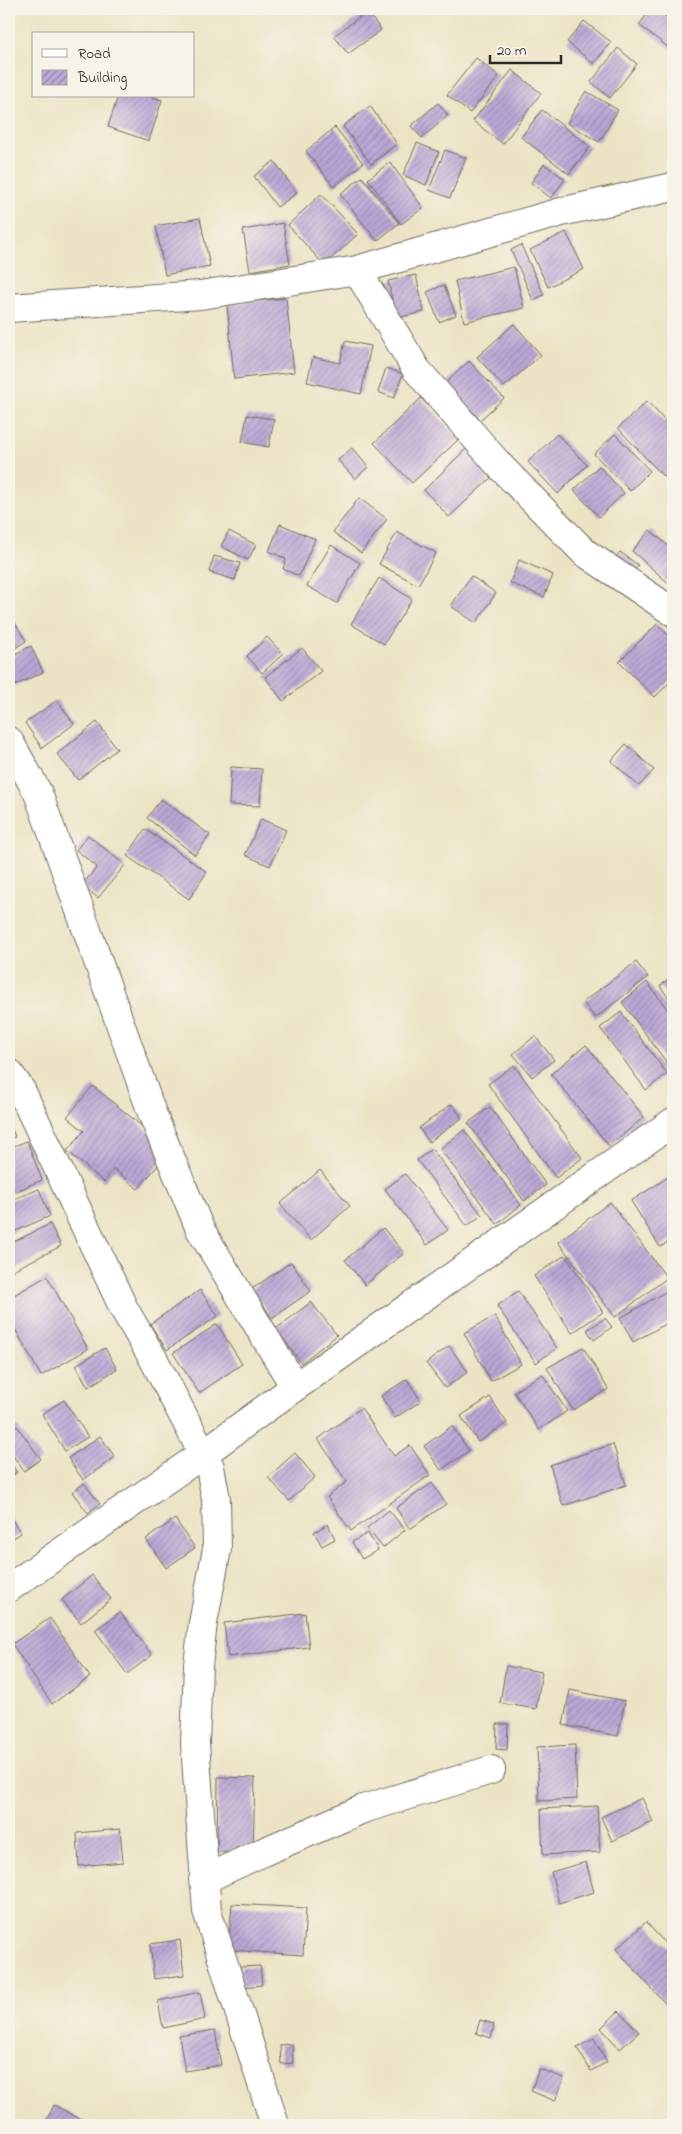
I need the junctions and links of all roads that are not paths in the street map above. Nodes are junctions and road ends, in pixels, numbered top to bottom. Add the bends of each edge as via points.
1 (673, 187) edge
2 (357, 270) junction
3 (11, 306) edge
4 (673, 612) edge
5 (9, 741) edge
6 (9, 1073) edge
7 (673, 1122) edge
8 (295, 1386) junction
9 (203, 1454) junction
10 (9, 1588) edge
11 (491, 1770) dead end
12 (203, 1880) junction
13 (275, 2125) edge

1 - 2 street via 565,211
2 - 3 street via 201,295
2 - 4 street via 416,369 499,465 584,552
5 - 8 street via 38,793 152,1114 200,1229
6 - 9 street via 21,1090 124,1308
7 - 8 street
8 - 9 street
9 - 10 street
9 - 12 street via 210,1468 216,1499 217,1549 198,1666 195,1744
11 - 12 street via 363,1809
12 - 13 street via 207,1912

